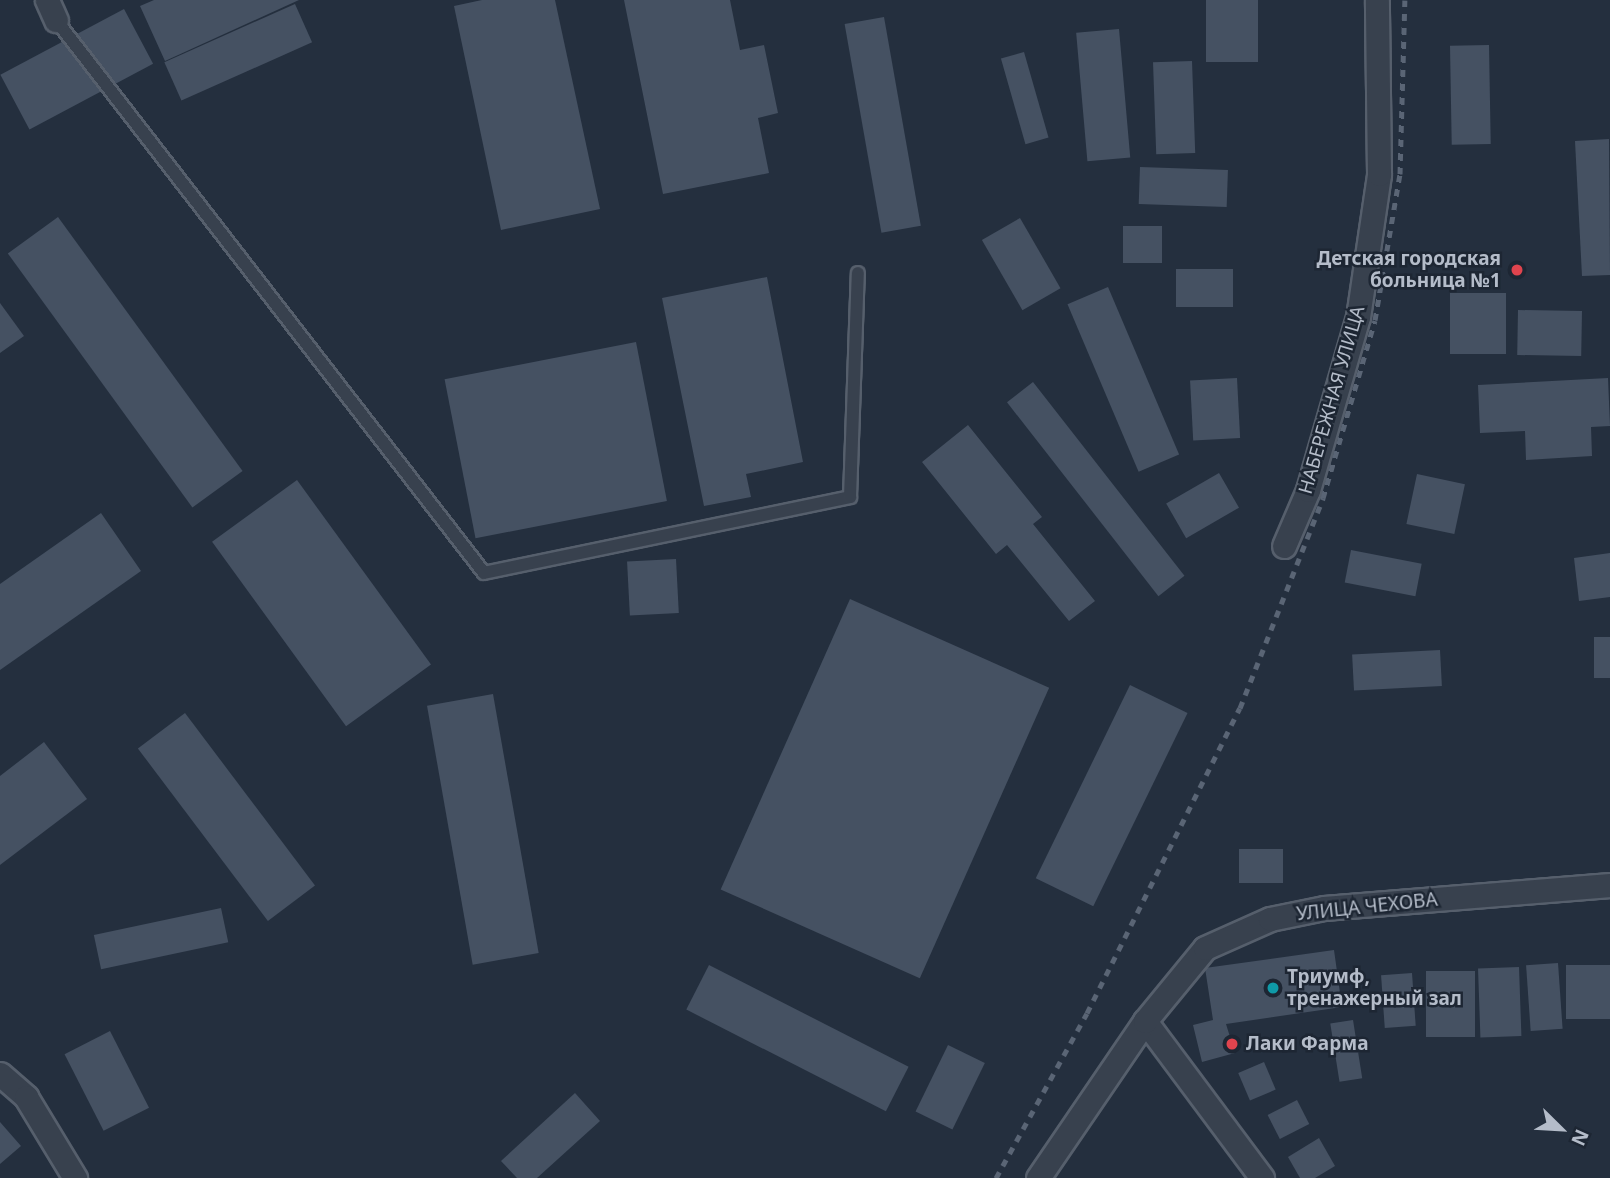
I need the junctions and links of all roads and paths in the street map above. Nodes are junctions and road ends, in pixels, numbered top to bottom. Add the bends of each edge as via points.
1 (1377, 0) edge
2 (51, 10) edge
3 (858, 273) dead end
4 (1284, 546) dead end
5 (1610, 885) edge
6 (1145, 1021) junction
7 (0, 1074) edge
8 (75, 1178) edge
9 (1038, 1178) edge
10 (1262, 1178) edge

1 - 4 street, НАБЕРЕЖНАЯ УЛИЦА via 1379,174 1358,317 1308,490
2 - 3 lane via 484,573 850,497
5 - 6 street, УЛИЦА ЧЕХОВА via 1324,908 1270,919 1205,948
6 - 9 street, УЛИЦА ЧЕХОВА
6 - 10 street
7 - 8 street via 26,1097

